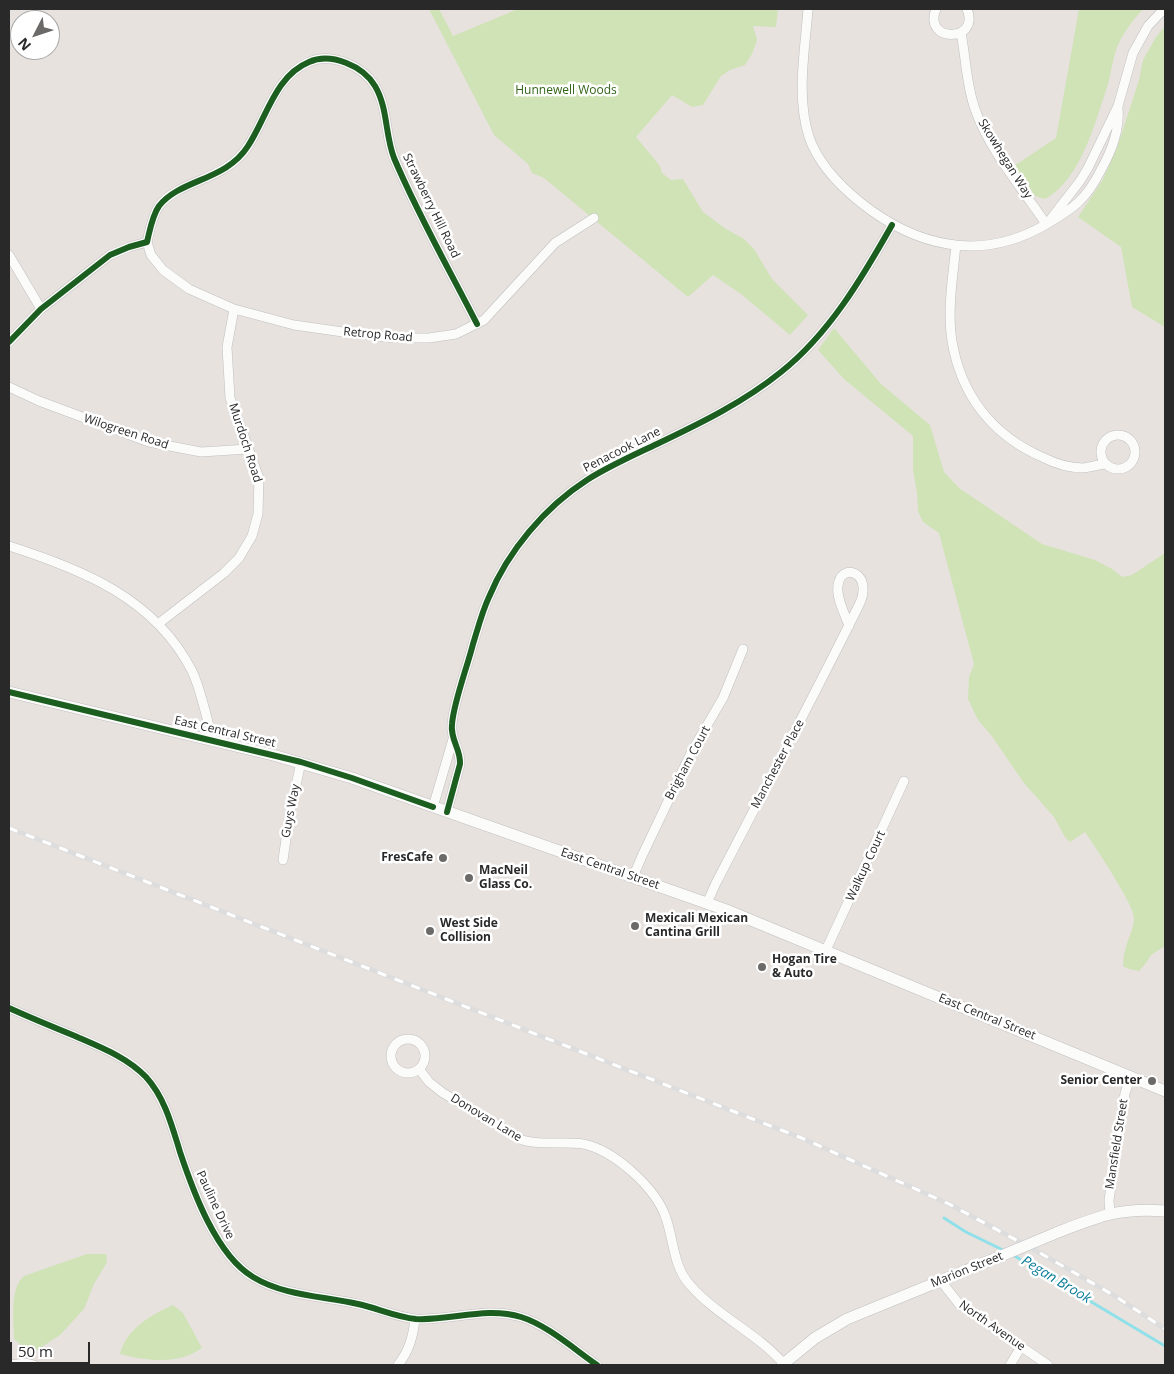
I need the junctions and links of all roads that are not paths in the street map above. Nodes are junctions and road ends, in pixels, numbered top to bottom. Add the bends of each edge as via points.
1 (808, 9) edge
2 (936, 9) edge
3 (967, 9) edge
4 (1164, 9) edge
5 (960, 33) junction
6 (1118, 106) junction
7 (594, 218) dead end
8 (1046, 224) junction
9 (892, 225) junction
10 (148, 242) junction
11 (956, 245) junction
12 (9, 255) edge
13 (41, 309) junction
14 (234, 309) junction
15 (477, 324) junction
16 (9, 342) edge
17 (9, 387) edge
18 (248, 449) junction
19 (1105, 464) dead end
20 (9, 546) edge
21 (158, 624) junction
22 (848, 626) junction
23 (743, 649) dead end
24 (9, 692) edge
25 (213, 740) junction
26 (453, 740) junction
27 (301, 762) junction
28 (904, 781) dead end
29 (433, 807) junction
30 (448, 812) junction
31 (283, 860) dead end
32 (634, 877) junction
33 (707, 903) junction
34 (826, 950) junction
35 (9, 1008) edge
36 (419, 1069) dead end
37 (1131, 1076) junction
38 (1165, 1090) edge
39 (1165, 1211) edge
40 (1110, 1214) junction
41 (941, 1281) junction
42 (415, 1319) junction
43 (1022, 1348) junction
44 (783, 1364) edge
45 (9, 1365) edge
46 (34, 1365) edge
47 (398, 1365) edge
48 (597, 1365) edge
49 (1010, 1365) edge
50 (1048, 1365) edge

1 - 9 street via 802,96 810,138 824,165 843,188
2 - 5 street via 934,20 938,29 951,35
3 - 5 street, Skowhegan Way via 968,24
4 - 6 street via 1148,26 1134,53
5 - 8 street, Skowhegan Way via 968,84 979,119 997,152
6 - 8 street via 1080,181
6 - 8 street via 1116,136 1093,185 1071,210
7 - 15 street, Retrop Road via 555,243
8 - 11 street via 1004,242
9 - 11 street via 918,237
9 - 26 street, Penacook Lane via 842,305 806,350 782,371 719,413 586,480 529,532 503,570 483,610 454,712
10 - 13 street via 110,255
10 - 14 street, Retrop Road via 150,255 163,270 189,289
10 - 15 street, Strawberry Hill Road via 158,208 167,198 223,170 248,147 288,76 310,61 336,60 363,72 374,85 384,107 394,156 419,213
11 - 19 street via 952,338 962,376 985,417 1014,442 1059,464 1083,468
12 - 13 street
13 - 16 street
14 - 15 street, Retrop Road via 294,324 395,338 456,334
14 - 18 street, Murdoch Road via 228,347 230,398
17 - 18 street, Wilogreen Road via 149,442 201,452
18 - 21 street, Murdoch Road via 259,478 260,495 252,536 239,558 224,573
20 - 21 street via 93,577 131,600
21 - 25 street via 178,646 193,673
22 - 22 street, Manchester Place via 864,592 862,579 852,572 842,576 838,586
22 - 33 street, Manchester Place
23 - 32 street, Brigham Court via 723,698 692,751
24 - 25 main road, East Central Street
25 - 27 main road, East Central Street
26 - 29 street, Penacook Lane
26 - 30 street, Penacook Lane via 460,764
27 - 29 main road, East Central Street
27 - 31 street, Guys Way
28 - 34 street, Walkup Court
29 - 30 main road, East Central Street
30 - 32 main road, East Central Street
32 - 33 main road, East Central Street
33 - 34 main road, East Central Street
34 - 37 main road, East Central Street
35 - 42 street, Pauline Drive via 114,1054 137,1068 154,1088 169,1116 213,1230 230,1257 251,1276 288,1291 359,1304
36 - 44 street, Donovan Lane via 443,1093 513,1136 532,1143 592,1147 631,1173 652,1192 664,1212 677,1264 689,1284
37 - 38 main road, East Central Street
37 - 40 street, Mansfield Street via 1125,1093 1109,1200
39 - 40 main road, Marion Street via 1133,1210
40 - 41 main road, Marion Street, bridge
41 - 43 street, North Avenue via 959,1304
41 - 44 main road, Marion Street via 847,1319 815,1338
42 - 47 street via 409,1348
42 - 48 street, Pauline Drive via 492,1313 520,1317 532,1321
43 - 49 street
43 - 50 street, North Avenue
45 - 46 street

